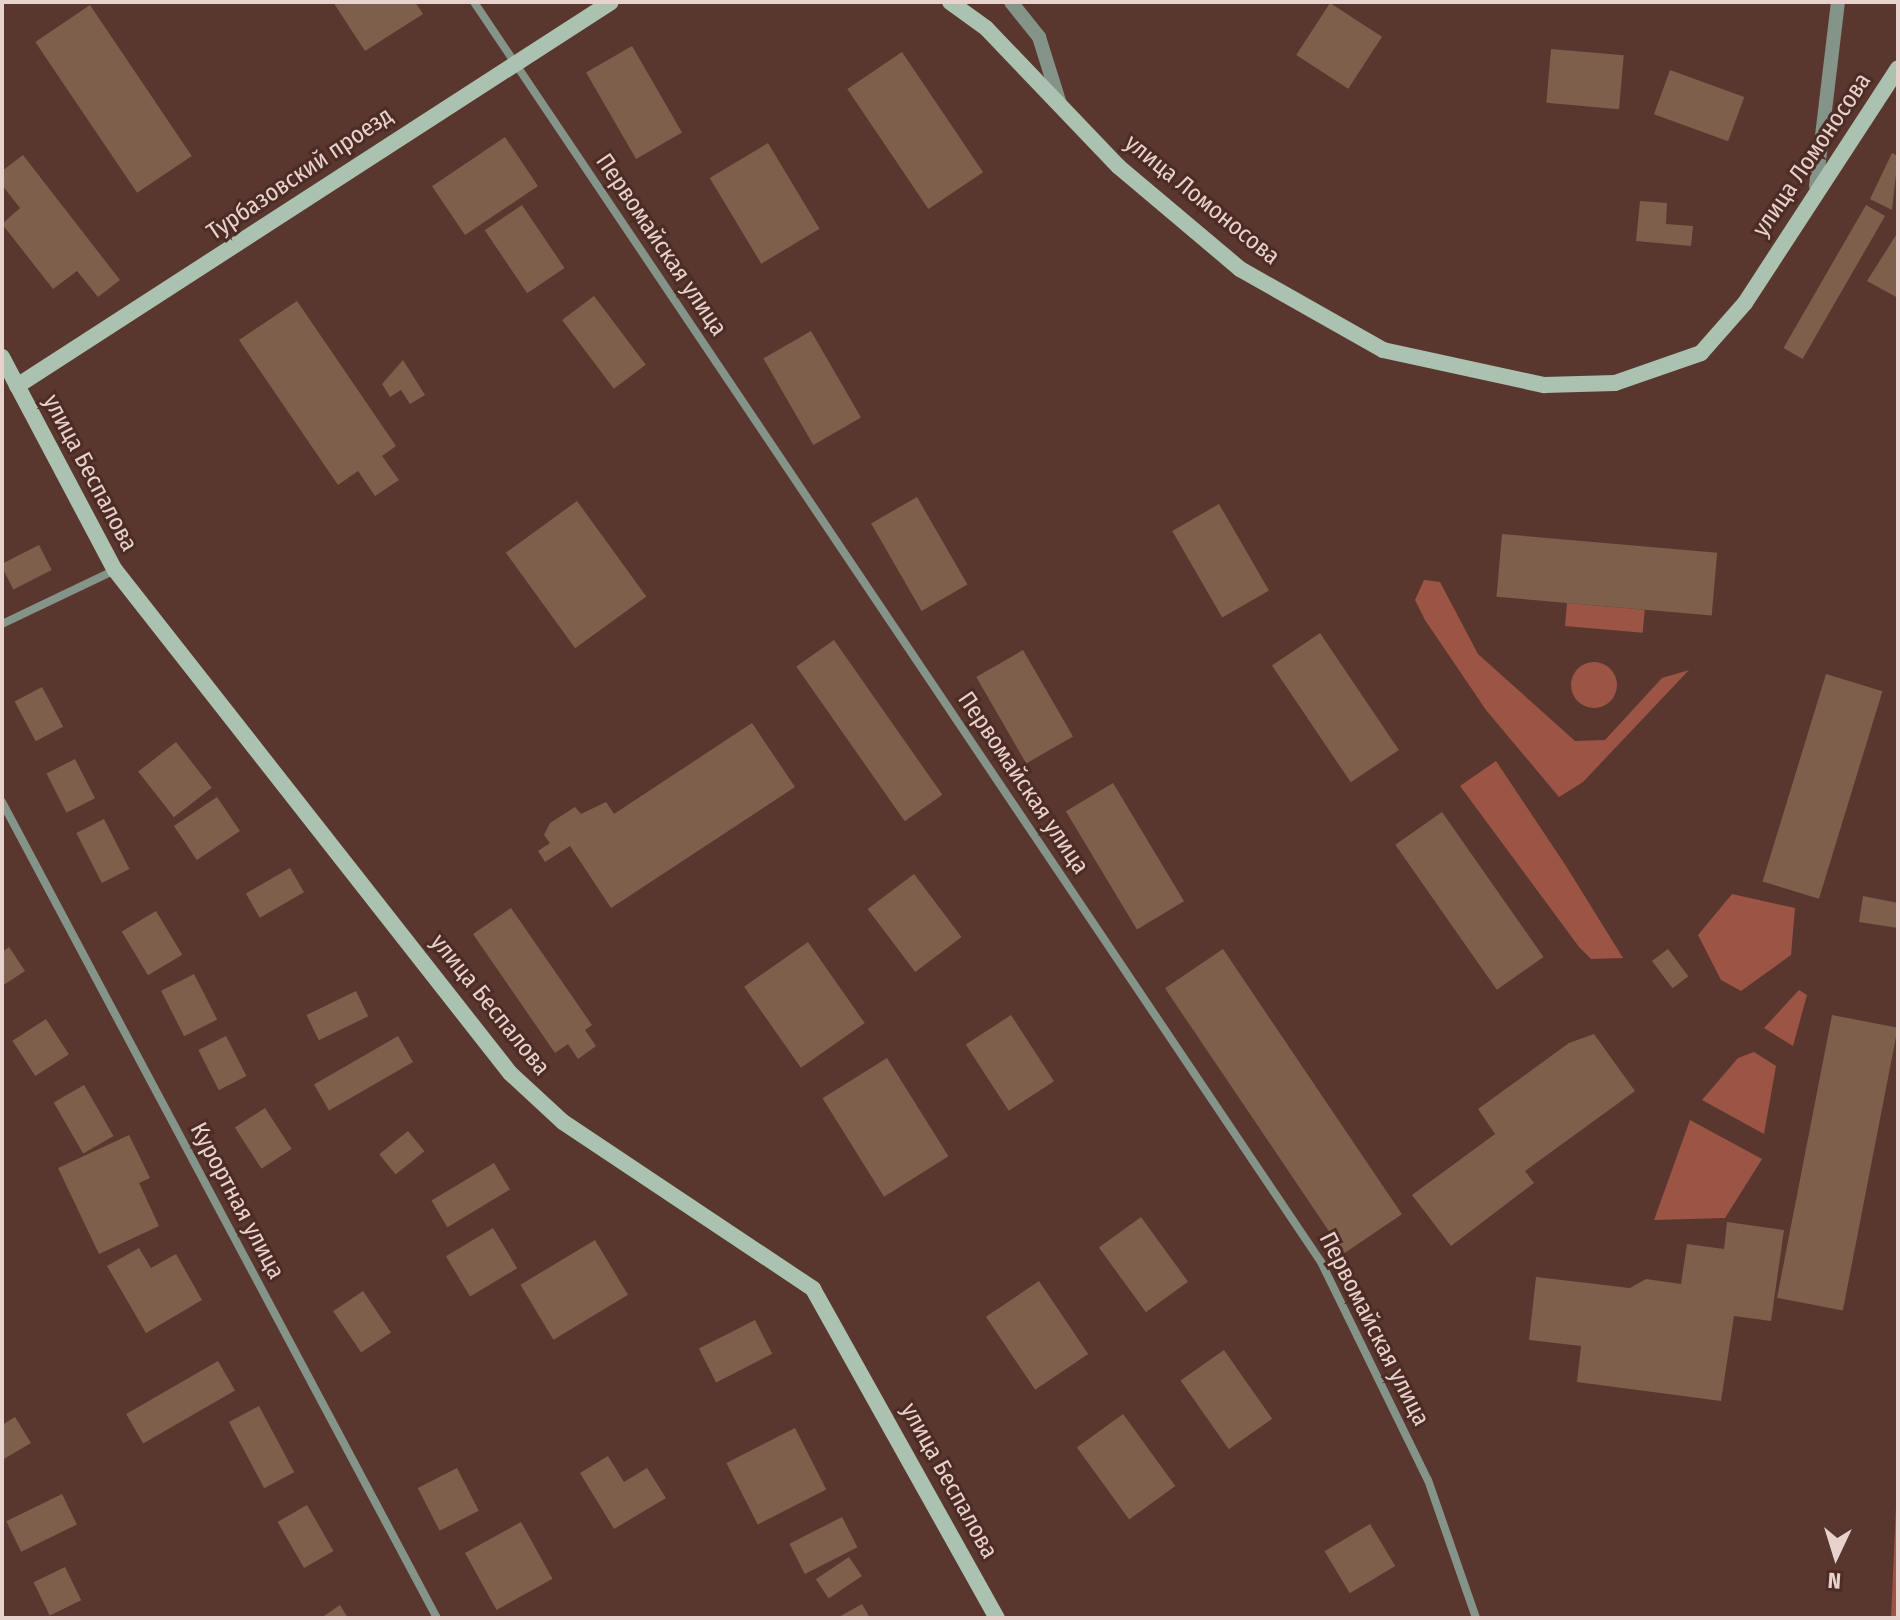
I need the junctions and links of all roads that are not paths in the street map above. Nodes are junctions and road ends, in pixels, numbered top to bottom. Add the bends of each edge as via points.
1 (474, 2) edge
2 (611, 2) edge
3 (950, 2) edge
4 (1011, 2) edge
5 (1838, 2) edge
6 (512, 60) junction
7 (1898, 68) edge
8 (1061, 108) junction
9 (1816, 186) junction
10 (2, 357) edge
11 (17, 386) junction
12 (115, 570) junction
13 (2, 624) edge
14 (2, 802) edge
15 (437, 1618) edge
16 (997, 1618) edge
17 (1476, 1618) edge

1 - 6 street, Первомайская улица
2 - 6 main road, Турбазовский проезд
3 - 8 main road via 986,28
4 - 8 street via 1039,37
5 - 9 street
6 - 11 main road, Турбазовский проезд
6 - 17 street, Первомайская улица via 1321,1262 1428,1480
7 - 9 main road, улица Ломоносова
8 - 9 main road, улица Ломоносова via 1240,269 1330,323 1383,350 1544,385 1615,383 1701,353 1745,303
10 - 11 main road, улица Беспалова
11 - 12 main road, улица Беспалова
12 - 13 street
12 - 16 main road, улица Беспалова via 510,1073 563,1122 813,1289
14 - 15 street, Курортная улица

